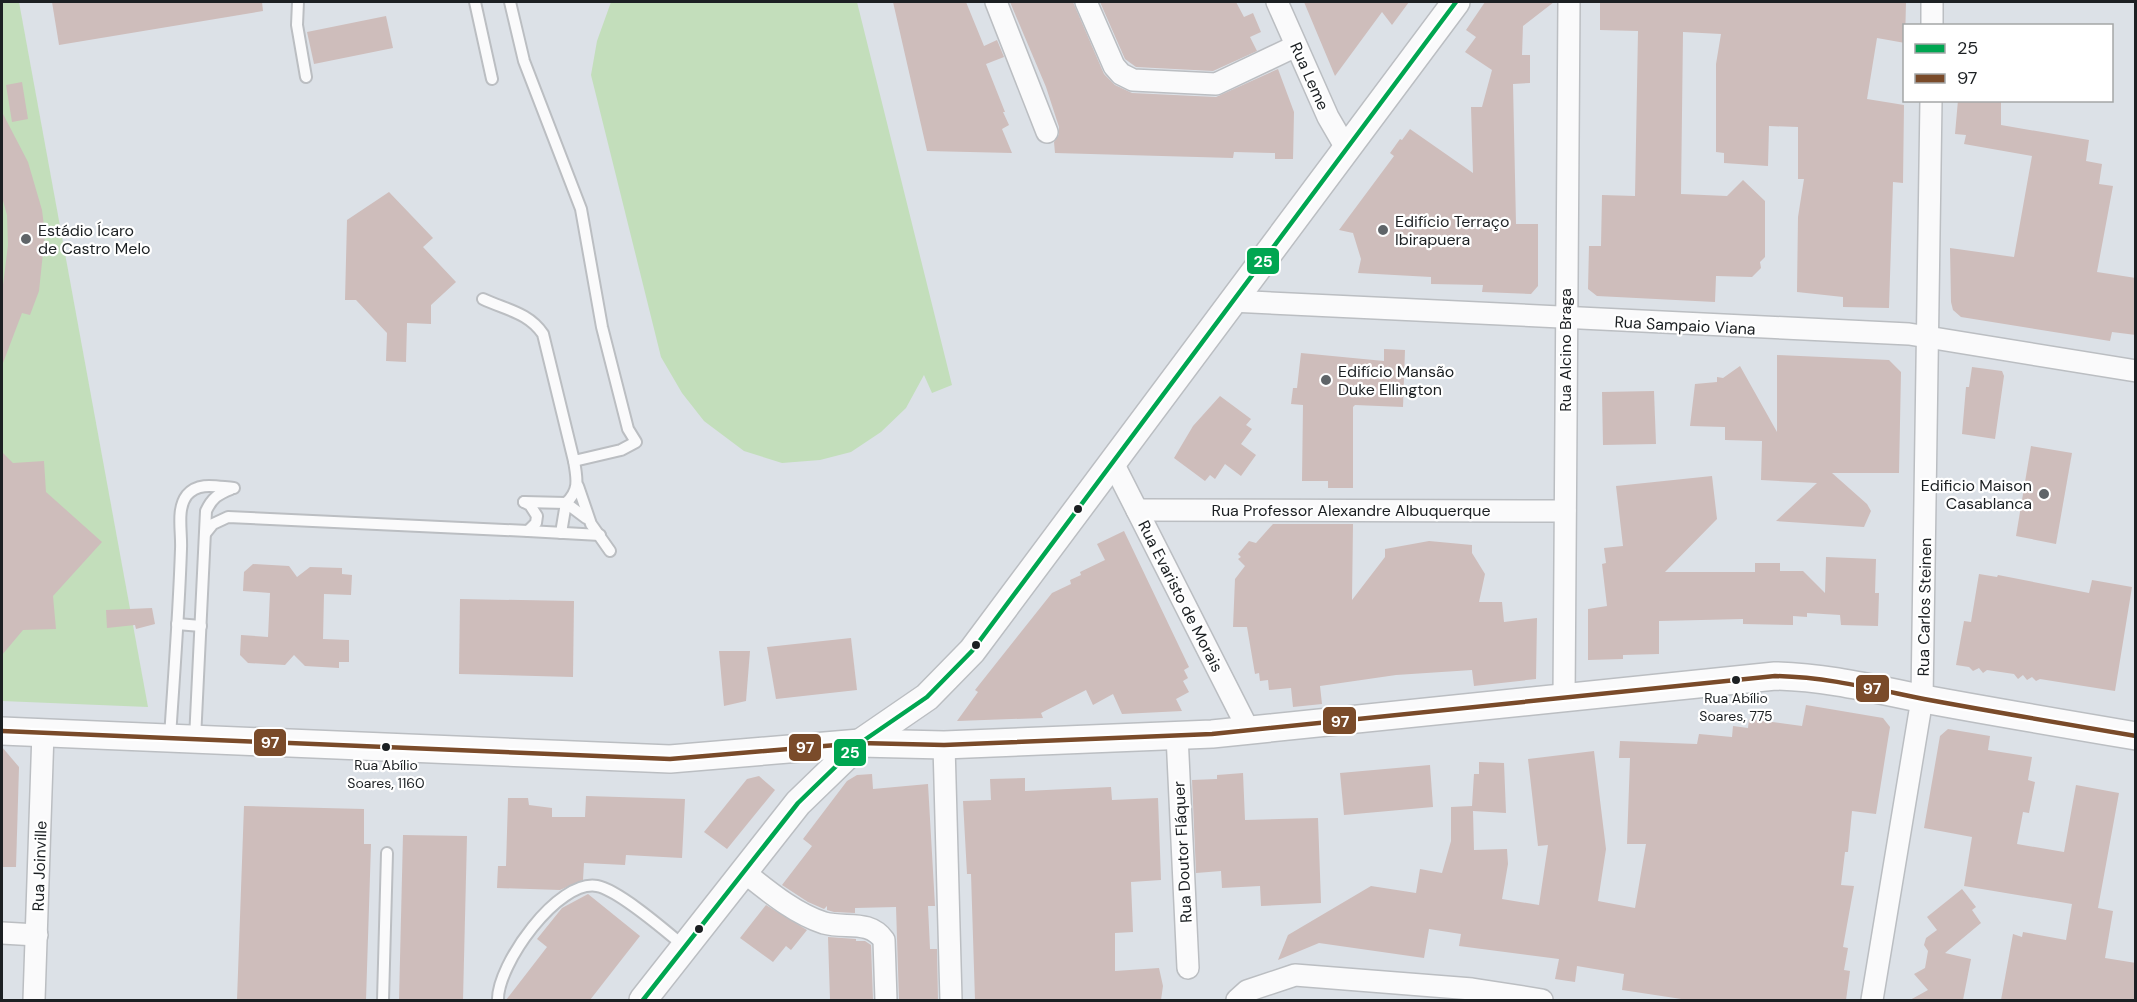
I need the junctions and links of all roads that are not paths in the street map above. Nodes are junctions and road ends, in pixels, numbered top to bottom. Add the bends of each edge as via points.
1 (298, 2) edge
2 (475, 2) edge
3 (510, 2) edge
4 (996, 2) edge
5 (1086, 2) edge
6 (1277, 2) edge
7 (1456, 2) edge
8 (1569, 2) edge
9 (1932, 2) edge
10 (1932, 24) edge
11 (1296, 46) junction
12 (306, 77) dead end
13 (492, 79) dead end
14 (1931, 102) edge
15 (1047, 132) dead end
16 (1346, 148) junction
17 (483, 299) dead end
18 (1231, 301) junction
19 (1565, 320) junction
20 (1928, 337) junction
21 (2136, 371) edge
22 (574, 461) junction
23 (1112, 461) junction
24 (578, 486) junction
25 (566, 502) junction
26 (1137, 510) junction
27 (1565, 511) junction
28 (591, 524) junction
29 (528, 531) junction
30 (561, 533) junction
31 (205, 534) junction
32 (600, 535) junction
33 (610, 551) dead end
34 (177, 624) junction
35 (201, 626) junction
36 (1564, 699) junction
37 (1922, 699) junction
38 (2, 731) edge
39 (1249, 731) junction
40 (43, 732) junction
41 (1177, 735) junction
42 (2136, 736) edge
43 (182, 738) junction
44 (860, 743) junction
45 (944, 745) junction
46 (387, 853) dead end
47 (744, 872) junction
48 (2, 933) edge
49 (37, 935) junction
50 (685, 947) junction
51 (1188, 968) dead end
52 (34, 1000) edge
53 (383, 1000) edge
54 (498, 1000) edge
55 (643, 1000) edge
56 (886, 1000) edge
57 (951, 1000) edge
58 (1237, 1000) edge
59 (1542, 1000) edge
60 (1872, 1000) edge

1 - 12 lane via 297,25
2 - 13 lane
3 - 22 lane via 524,61 580,209 602,327 628,429 636,442 621,450
4 - 15 street
5 - 11 street via 1114,66 1133,80 1216,84
6 - 11 street, Rua Leme
7 - 16 street
8 - 19 street, Rua Alcino Braga
9 - 10 street
11 - 16 street, Rua Leme
14 - 20 street, Rua Carlos Steinen
16 - 18 street
17 - 22 lane via 523,313 543,334
18 - 19 street, Rua Sampaio Viana
18 - 23 street
19 - 20 street, Rua Sampaio Viana
19 - 27 street, Rua Alcino Braga
20 - 21 street, Rua Sampaio Viana
20 - 37 street, Rua Carlos Steinen
22 - 24 lane
23 - 26 street, Rua Evaristo de Morais
23 - 44 street via 972,651 927,697
24 - 25 lane
24 - 28 lane
25 - 28 lane via 582,512
25 - 29 lane via 524,501 537,516
25 - 30 lane
26 - 27 street, Rua Professor Alexandre Albuquerque
26 - 39 street, Rua Evaristo de Morais
27 - 36 street, Rua Alcino Braga
28 - 32 lane
29 - 30 lane
29 - 31 lane via 228,518 213,524
30 - 32 lane
31 - 34 lane via 210,501 234,488 204,485 194,488 183,502
31 - 35 lane
32 - 33 lane
34 - 35 lane
34 - 43 lane
35 - 43 lane
36 - 37 street via 1776,676 1810,676
36 - 39 street
37 - 42 street
37 - 60 street, Rua Carlos Steinen
38 - 40 street
39 - 41 street
40 - 43 street
40 - 49 street, Rua Joinville
41 - 45 street
41 - 51 street, Rua Doutor Fláquer
43 - 44 street via 670,759
44 - 45 street
44 - 47 street via 798,803
45 - 57 street
46 - 53 lane
47 - 50 street
47 - 56 street via 778,899 824,923 870,927 879,933 884,940
48 - 49 street
49 - 52 street, Rua Joinville
50 - 54 lane via 609,891 588,886 567,893 524,938 501,981
50 - 55 street
58 - 59 street via 1247,991 1295,975 1472,989

